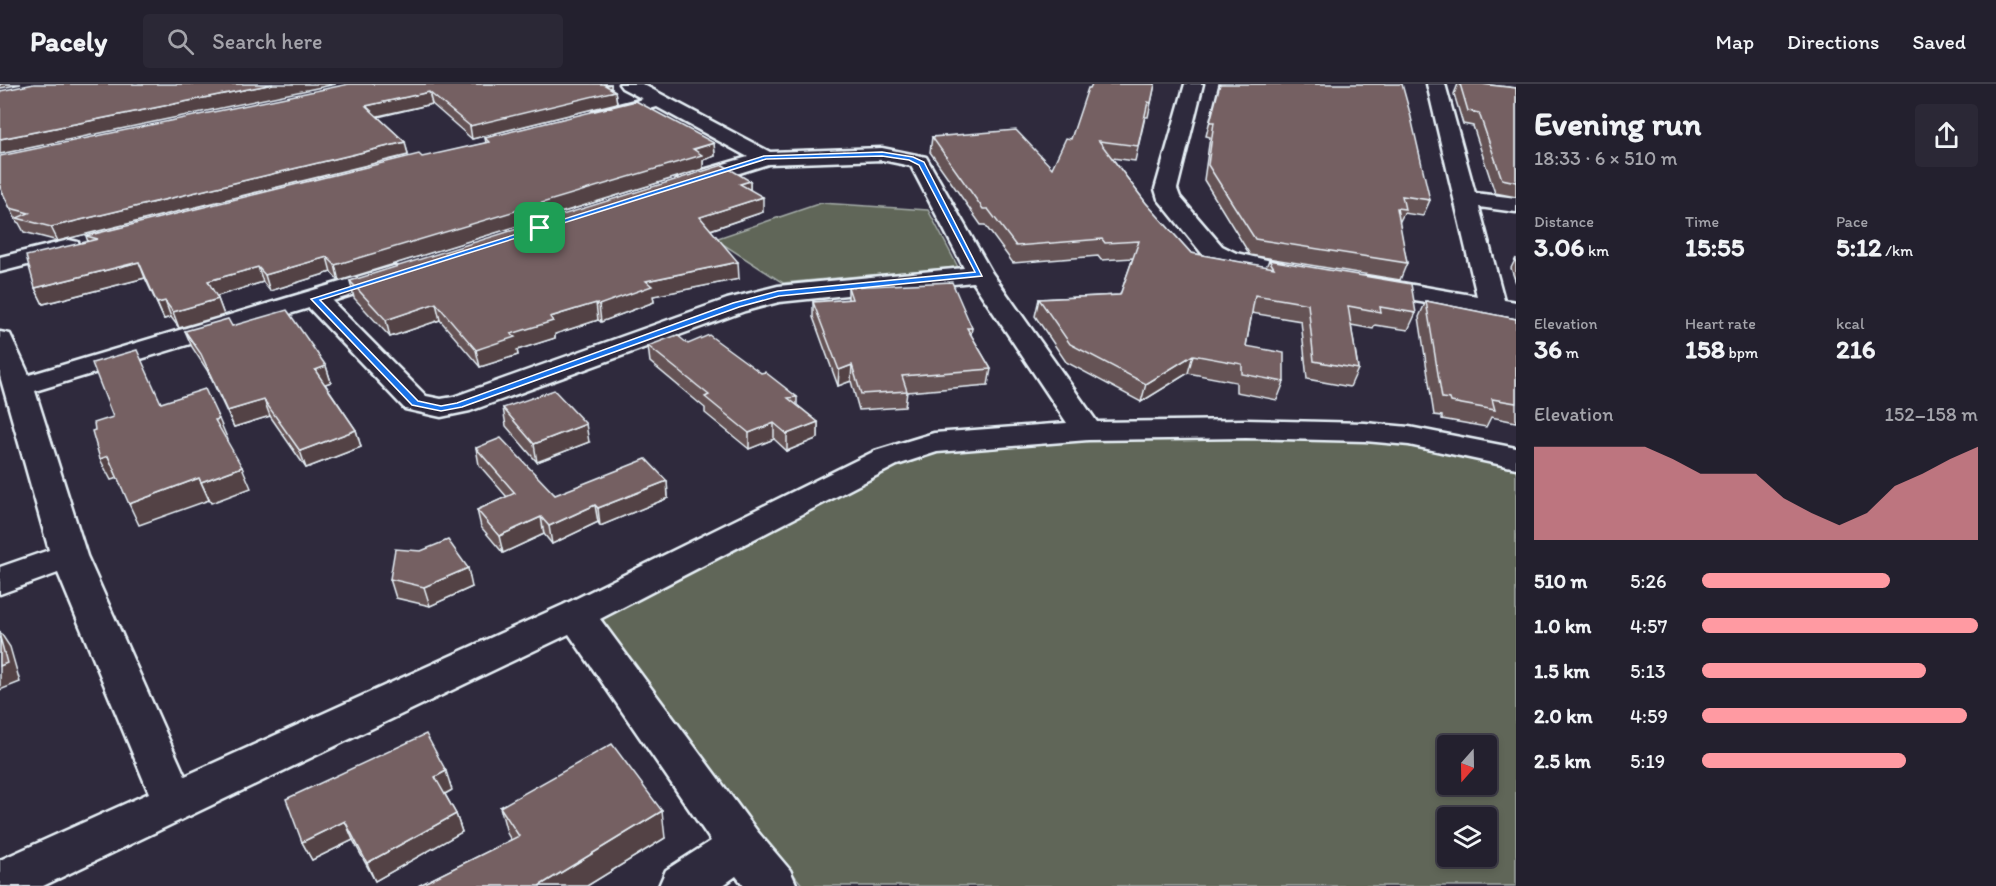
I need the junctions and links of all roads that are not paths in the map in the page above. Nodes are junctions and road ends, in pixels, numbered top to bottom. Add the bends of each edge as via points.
1 (628, 84) edge
2 (1194, 84) edge
3 (1435, 84) edge
4 (1459, 87) edge
5 (659, 101) junction
6 (578, 121) edge
7 (766, 158) junction
8 (664, 189) edge
9 (1464, 198) junction
10 (1516, 206) edge
11 (93, 242) edge
12 (0, 264) edge
13 (416, 267) edge
14 (1293, 272) edge
15 (980, 274) junction
16 (1340, 280) edge
17 (315, 299) junction
18 (1505, 309) edge
19 (0, 340) edge
20 (18, 387) junction
21 (1088, 431) junction
22 (1516, 458) edge
23 (69, 556) junction
24 (0, 580) edge
25 (576, 615) junction
26 (174, 800) junction
27 (741, 846) junction
28 (0, 883) edge
29 (682, 886) edge
30 (773, 886) edge

1 - 5 street
2 - 14 street via 1166,189 1169,198 1213,251 1228,260
3 - 4 street
3 - 9 street
5 - 6 street
5 - 7 street
7 - 8 street
7 - 15 street via 882,154 919,161
9 - 10 street
9 - 18 street
11 - 12 street
13 - 17 street
15 - 17 street via 778,294 736,305 459,405 441,408 416,403
15 - 21 street
16 - 18 street
17 - 20 street
19 - 20 street
20 - 23 street
21 - 22 street via 1365,432 1409,436
21 - 25 street via 934,443 886,458
23 - 24 street
23 - 26 street
25 - 26 street
25 - 27 street
26 - 28 street
27 - 29 street
27 - 30 street

